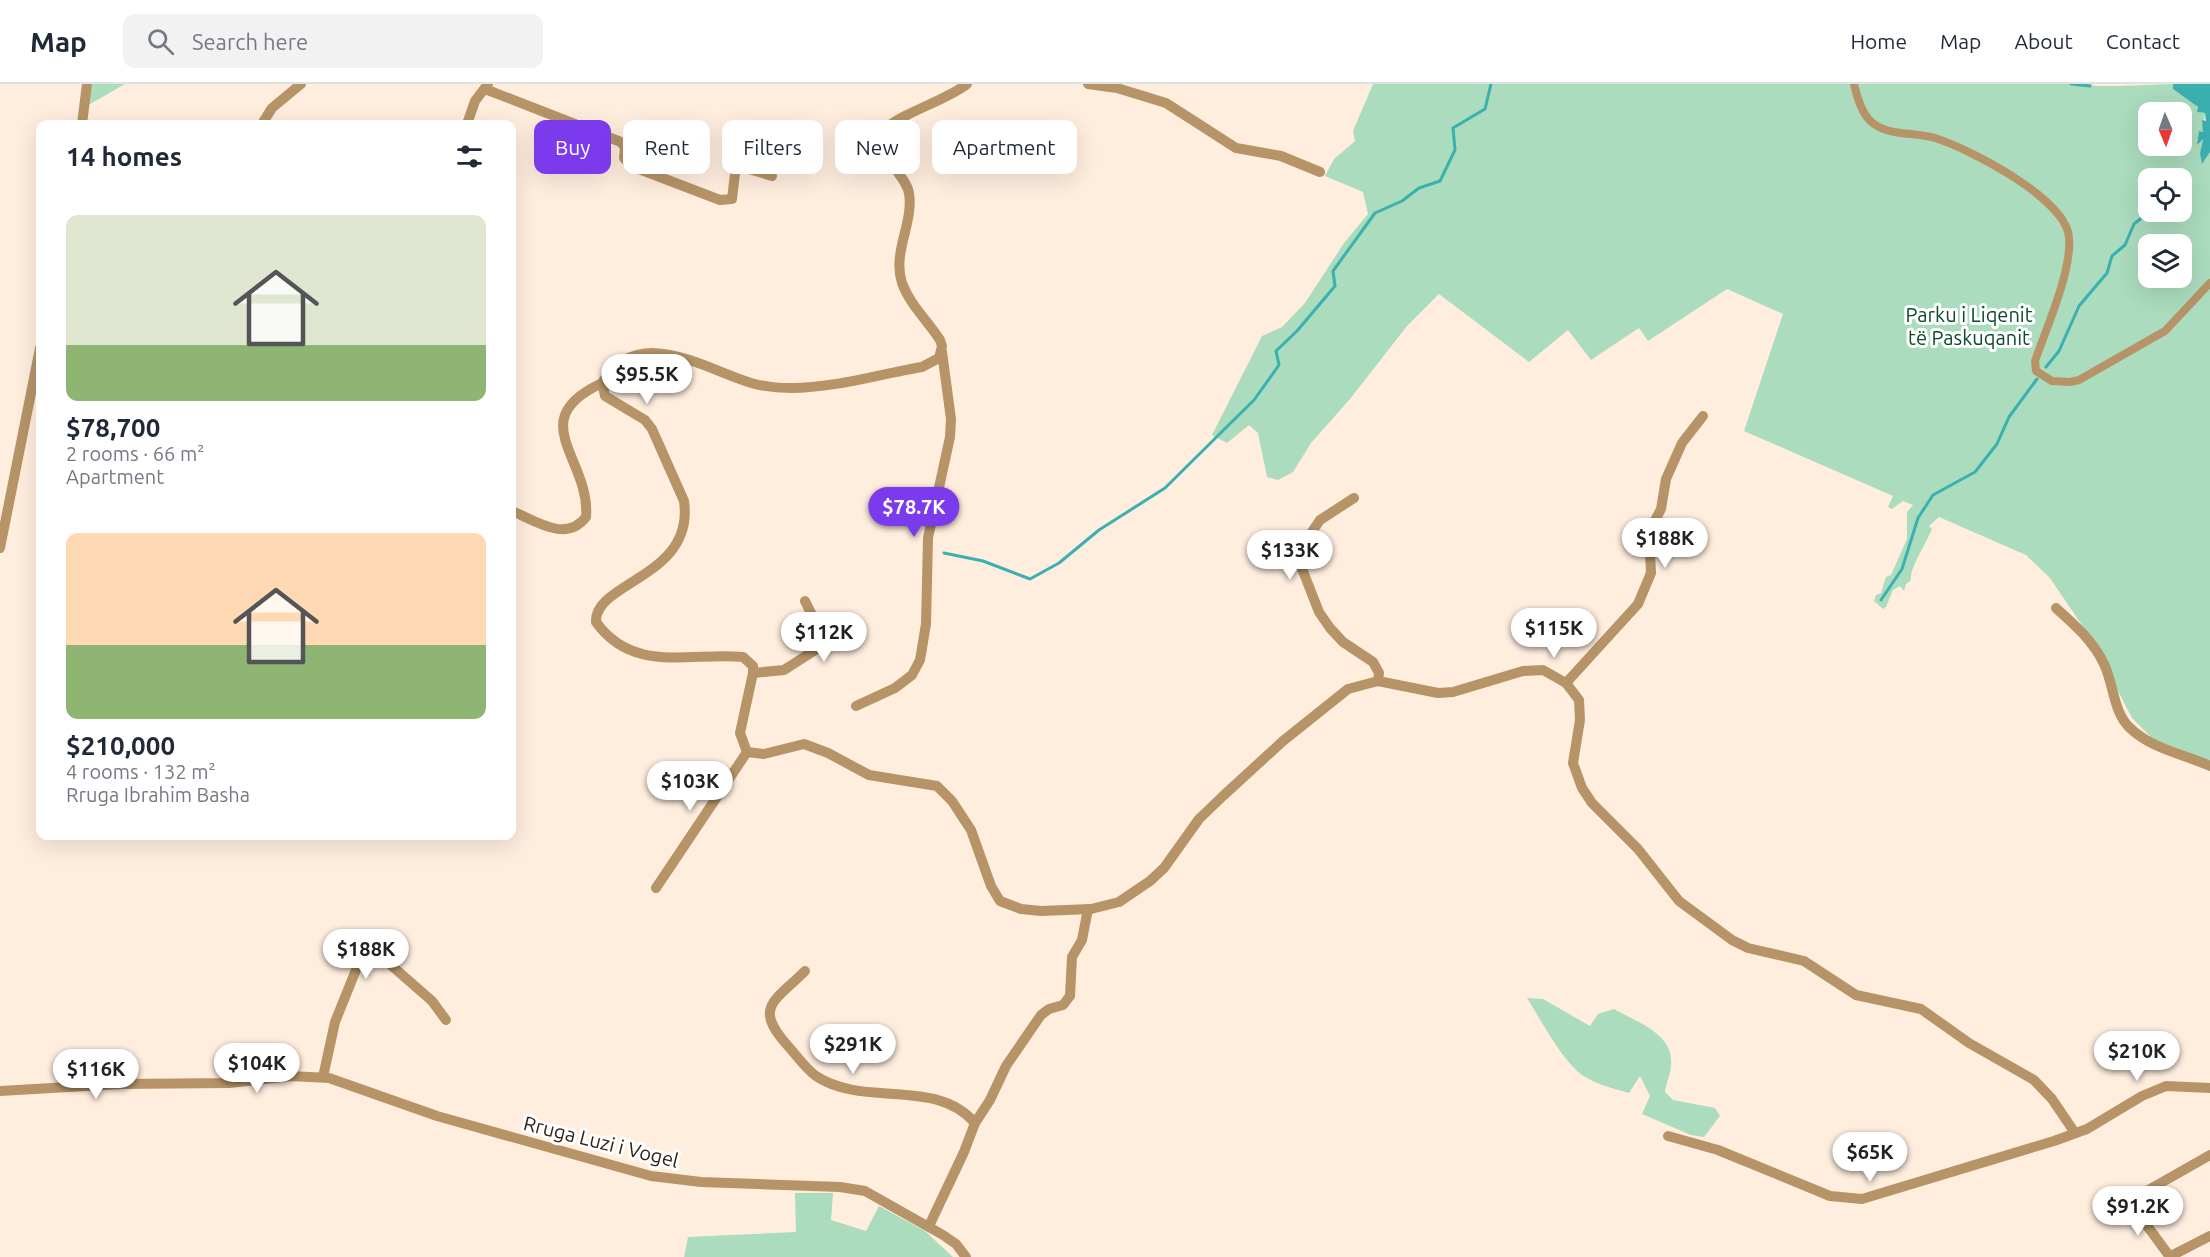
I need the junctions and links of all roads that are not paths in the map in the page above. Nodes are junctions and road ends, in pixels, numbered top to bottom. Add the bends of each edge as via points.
1 (87, 84) edge
2 (301, 84) edge
3 (967, 84) edge
4 (1088, 84) edge
5 (1854, 84) edge
6 (486, 87) edge
7 (82, 120) edge
8 (264, 120) edge
9 (468, 120) edge
10 (1320, 172) dead end
11 (772, 176) dead end
12 (2210, 283) edge
13 (942, 352) junction
14 (36, 368) edge
15 (602, 383) junction
16 (1703, 416) dead end
17 (1354, 498) dead end
18 (516, 513) edge
19 (0, 549) edge
20 (805, 601) dead end
21 (2056, 608) dead end
22 (753, 673) junction
23 (1378, 681) junction
24 (1566, 683) junction
25 (856, 706) dead end
26 (747, 752) junction
27 (2210, 766) edge
28 (656, 888) dead end
29 (1088, 909) junction
30 (805, 971) dead end
31 (446, 1020) dead end
32 (323, 1077) junction
33 (2210, 1088) edge
34 (0, 1091) edge
35 (975, 1123) junction
36 (2075, 1133) junction
37 (1668, 1136) dead end
38 (2210, 1155) edge
39 (929, 1226) junction
40 (2210, 1236) edge
41 (966, 1257) edge
42 (2169, 1257) edge

1 - 7 street
2 - 8 street via 272,108
3 - 13 street via 952,96 892,123 883,142 887,158 909,191 900,274 908,296 940,340
4 - 10 street via 1117,88 1166,104 1236,148 1281,156
5 - 12 street via 1871,123 1890,132 1933,138 1978,157 2033,192 2064,221 2070,240 2068,259 2035,361 2036,371 2044,378 2061,383 2079,380 2141,346 2165,331
6 - 9 street via 475,101
6 - 11 street via 621,142 624,158 631,166 720,200 732,199 736,165
13 - 15 street via 922,367 793,388 756,384 673,354 657,354 615,366
13 - 25 street via 950,437 928,538 926,624 920,660 912,675 895,688
14 - 19 street
15 - 18 street via 574,399 563,417 565,438 585,498 586,518 574,530 563,531
15 - 22 street via 605,396 645,420 652,429 686,510 681,532 667,558 602,604 596,622 606,634 640,655 743,657 753,666
16 - 24 street via 1682,443 1665,479 1661,509 1649,532 1651,573 1638,604
17 - 23 street via 1320,519 1300,548 1299,561 1319,612 1343,642 1378,667
20 - 22 street via 823,645 784,670
21 - 27 street via 2089,638 2103,661 2117,706 2130,728 2166,750
22 - 26 street via 740,733
23 - 24 street via 1438,693 1453,692 1534,669
23 - 29 street via 1348,689 1283,741 1199,819 1164,868 1149,881 1119,902
24 - 36 street via 1574,690 1581,710 1573,763 1582,788 1679,901 1748,948 1804,961 1856,995 1921,1009 2039,1084
26 - 28 street
26 - 29 street via 764,754 804,744 869,776 937,786 971,830 1000,901 1041,911
29 - 35 street via 1082,939 1072,957 1070,996 1063,1005 1041,1015 1006,1066
30 - 35 street via 770,1006 769,1015 771,1027 815,1076 863,1091 954,1104
31 - 32 street via 432,1001 376,952 364,951 335,1022
32 - 34 street, Rruga Luzi i Vogel
32 - 39 street, Rruga Luzi i Vogel via 437,1116 651,1176 853,1188 879,1197
33 - 36 street via 2184,1085 2156,1089
35 - 39 street
36 - 37 street via 1883,1194 1846,1199 1813,1190 1718,1150
38 - 42 street via 2129,1201
39 - 41 street, Rruga Luzi i Vogel via 956,1244
40 - 42 street

